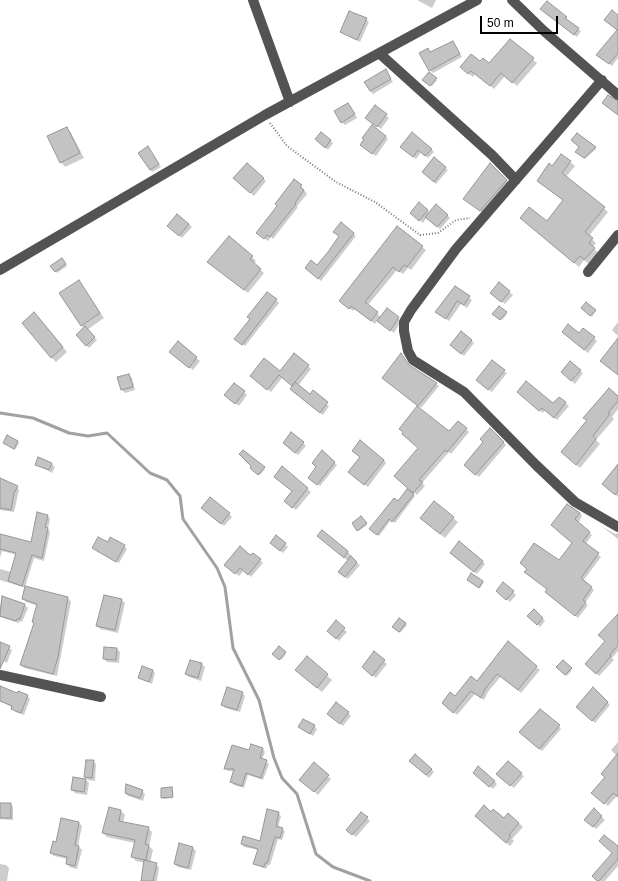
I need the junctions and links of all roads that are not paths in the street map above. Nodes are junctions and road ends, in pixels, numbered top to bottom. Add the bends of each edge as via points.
1 (253, 0) edge
2 (477, 0) edge
3 (512, 0) edge
4 (379, 53) junction
5 (602, 80) junction
6 (618, 95) edge
7 (290, 102) junction
8 (516, 180) junction
9 (618, 235) edge
10 (0, 270) edge
11 (588, 272) dead end
12 (618, 527) edge
13 (0, 675) edge
14 (101, 698) dead end

1 - 7 street
2 - 4 street
3 - 5 street
4 - 7 street
4 - 8 street via 492,155
5 - 6 street
5 - 8 street
7 - 10 street
8 - 12 street via 456,250 411,310 404,322 408,351 413,360 464,392 575,502
9 - 11 street
13 - 14 street

